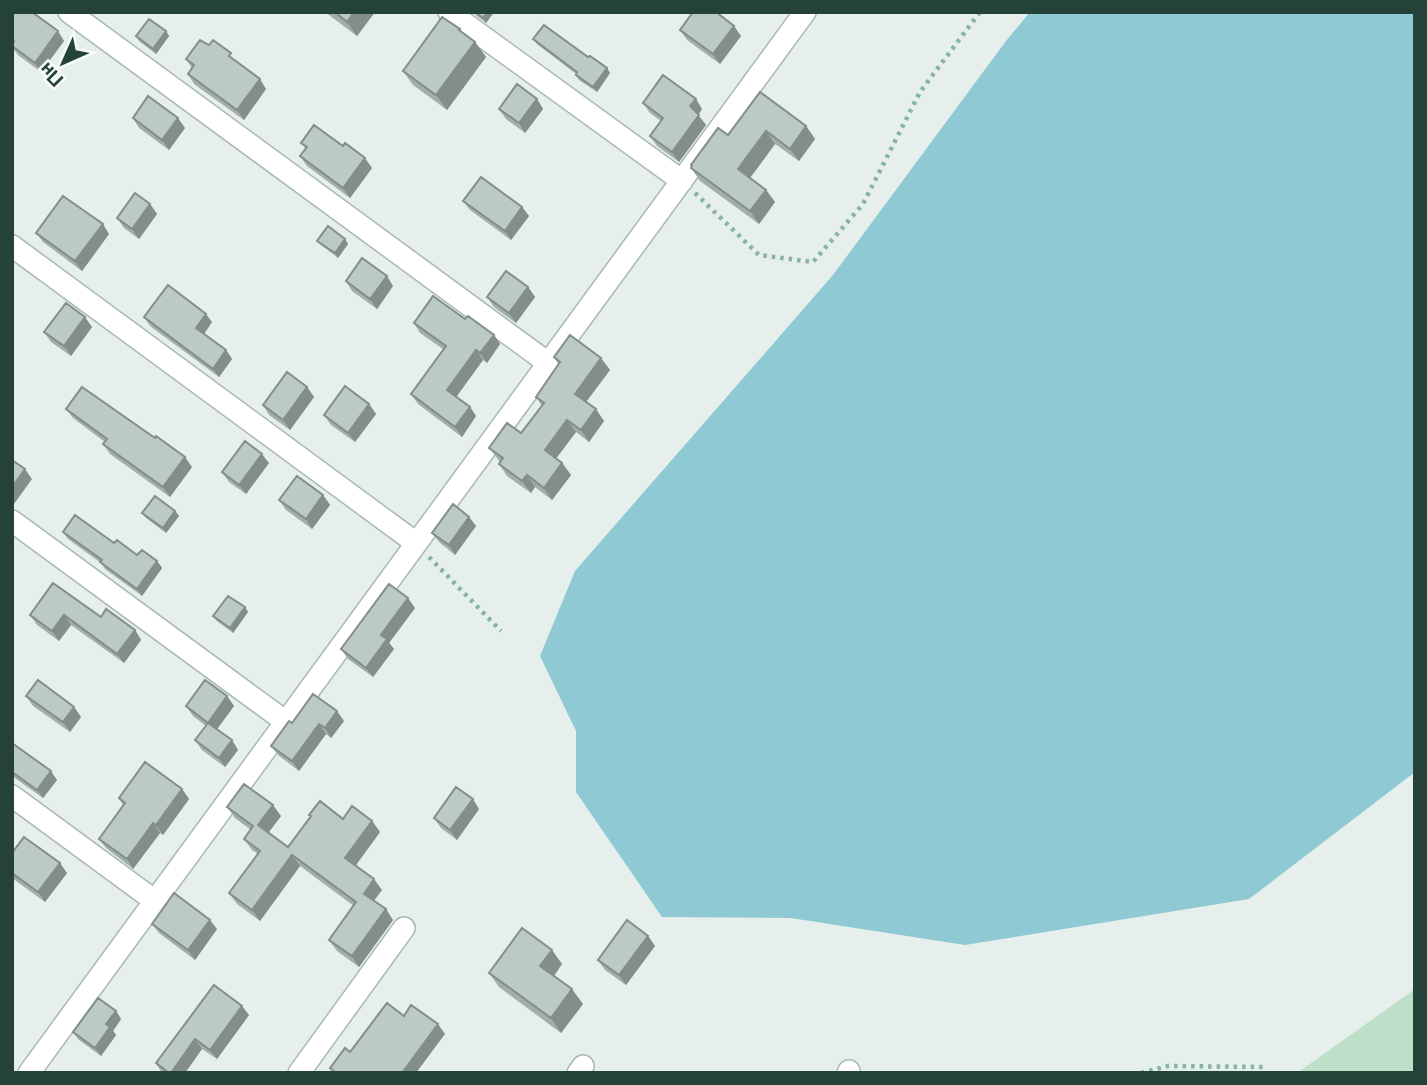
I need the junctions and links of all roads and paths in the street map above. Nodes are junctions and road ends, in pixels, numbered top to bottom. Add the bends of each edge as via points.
1 (69, 12) edge
2 (449, 12) edge
3 (805, 12) edge
4 (980, 12) edge
5 (682, 181) junction
6 (12, 246) edge
7 (548, 363) junction
8 (12, 522) edge
9 (416, 543) junction
10 (501, 631) dead end
11 (286, 722) junction
12 (12, 796) edge
13 (155, 901) junction
14 (404, 928) dead end
15 (1265, 1067) dead end
16 (12, 1068) edge
17 (18, 1073) edge
18 (29, 1073) edge
19 (299, 1073) edge
20 (1141, 1073) edge

1 - 7 street
2 - 5 street
3 - 5 street
4 - 5 path via 920,92 863,204 813,262 759,255
5 - 7 street
6 - 9 street
7 - 9 street
8 - 11 street
9 - 10 path
9 - 11 street
11 - 13 street
12 - 13 street
13 - 18 street
14 - 19 street
15 - 20 path via 1168,1066
16 - 17 street

